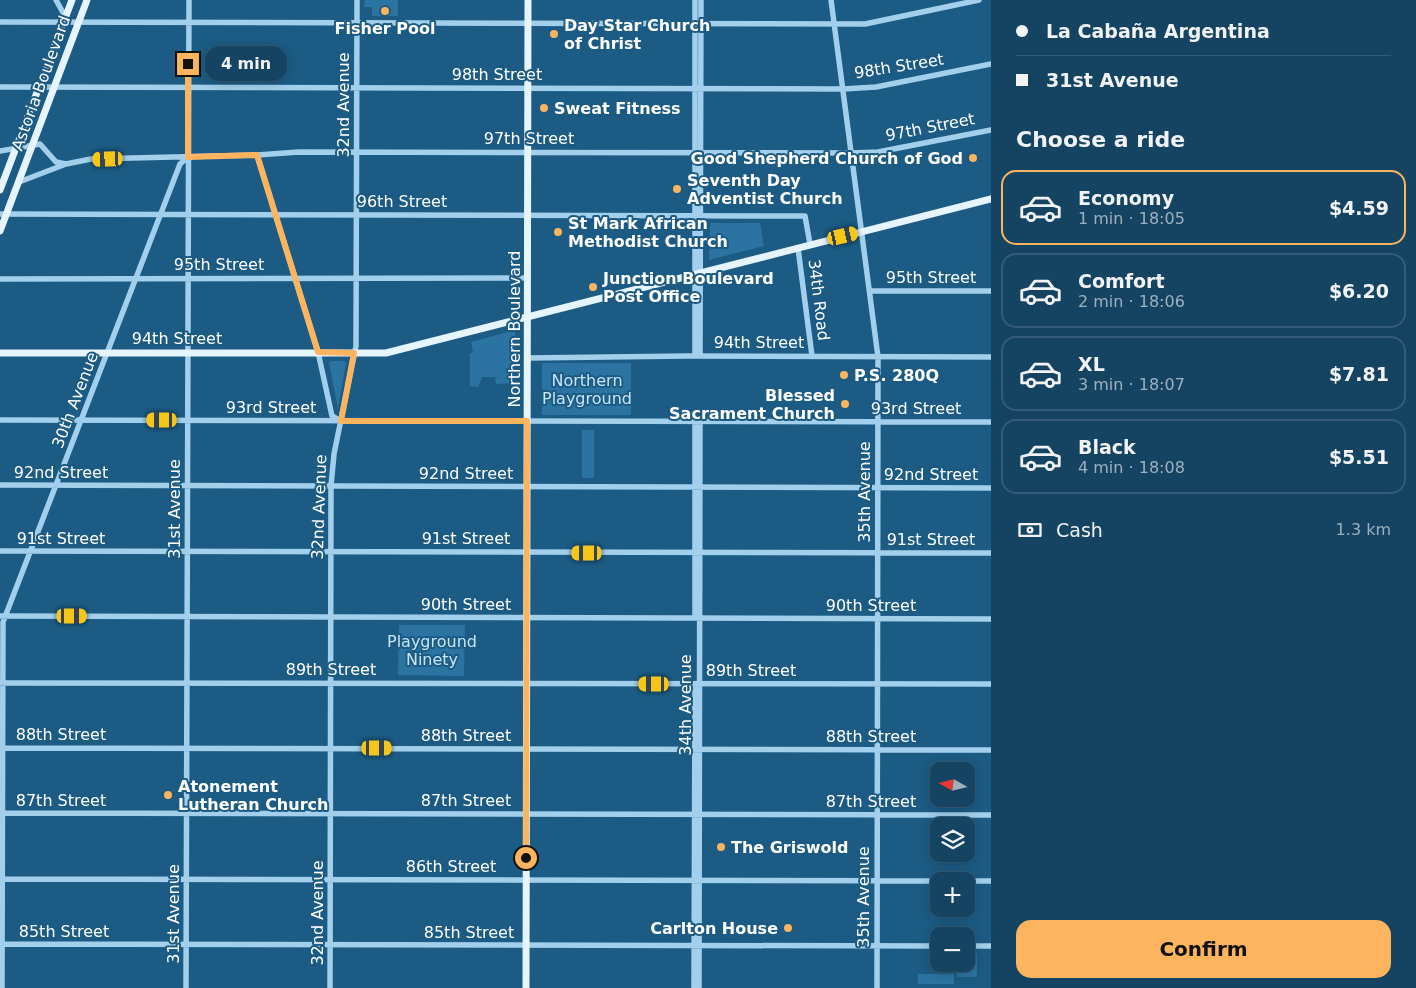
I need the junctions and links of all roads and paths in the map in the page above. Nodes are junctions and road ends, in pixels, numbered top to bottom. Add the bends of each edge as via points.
1 (56, 0) edge
2 (72, 0) edge
3 (87, 0) edge
4 (189, 0) edge
5 (357, 0) edge
6 (528, 0) edge
7 (695, 0) edge
8 (701, 0) edge
9 (831, 0) edge
10 (979, 0) edge
11 (65, 21) junction
12 (0, 22) edge
13 (78, 22) junction
14 (188, 23) junction
15 (357, 24) junction
16 (528, 24) junction
17 (698, 24) junction
18 (834, 24) junction
19 (991, 64) edge
20 (0, 86) edge
21 (39, 87) junction
22 (54, 87) junction
23 (188, 87) junction
24 (357, 87) junction
25 (528, 88) junction
26 (698, 88) junction
27 (843, 89) junction
28 (991, 130) edge
29 (33, 145) junction
30 (16, 149) junction
31 (0, 151) edge
32 (357, 152) junction
33 (528, 152) junction
34 (698, 153) junction
35 (851, 153) junction
36 (257, 155) junction
37 (188, 157) junction
38 (66, 164) junction
39 (19, 182) junction
40 (0, 190) edge
41 (991, 199) edge
42 (3, 214) edge
43 (161, 214) junction
44 (188, 214) junction
45 (276, 215) junction
46 (357, 215) junction
47 (697, 215) junction
48 (528, 216) junction
49 (805, 216) joint
50 (0, 231) edge
51 (862, 232) junction
52 (810, 244) junction
53 (798, 248) junction
54 (697, 272) junction
55 (138, 277) junction
56 (188, 277) junction
57 (295, 278) junction
58 (357, 278) junction
59 (528, 278) junction
60 (0, 279) edge
61 (870, 291) junction
62 (991, 291) edge
63 (528, 316) junction
64 (109, 352) junction
65 (188, 352) junction
66 (318, 352) junction
67 (0, 353) edge
68 (354, 353) junction
69 (698, 356) junction
70 (812, 356) junction
71 (878, 357) junction
72 (991, 357) edge
73 (527, 358) junction
74 (0, 420) edge
75 (82, 420) junction
76 (188, 420) junction
77 (341, 421) junction
78 (527, 421) junction
79 (698, 421) junction
80 (878, 422) junction
81 (991, 422) edge
82 (0, 485) edge
83 (57, 485) junction
84 (188, 486) junction
85 (331, 486) junction
86 (527, 486) junction
87 (697, 487) junction
88 (878, 488) junction
89 (991, 488) edge
90 (0, 552) edge
91 (30, 552) junction
92 (187, 552) junction
93 (331, 552) junction
94 (527, 552) junction
95 (697, 552) junction
96 (878, 553) junction
97 (991, 553) edge
98 (2, 616) edge
99 (187, 617) junction
100 (331, 617) junction
101 (527, 618) junction
102 (697, 618) junction
103 (878, 619) junction
104 (991, 619) edge
105 (1, 683) edge
106 (187, 683) junction
107 (331, 683) junction
108 (526, 684) junction
109 (697, 684) junction
110 (877, 684) junction
111 (991, 684) edge
112 (1, 748) edge
113 (187, 748) junction
114 (331, 748) junction
115 (526, 749) junction
116 (697, 749) junction
117 (877, 750) junction
118 (991, 750) edge
119 (2, 813) edge
120 (187, 814) junction
121 (331, 814) junction
122 (526, 814) junction
123 (697, 814) junction
124 (876, 815) junction
125 (991, 815) edge
126 (1, 879) edge
127 (187, 879) junction
128 (330, 879) junction
129 (526, 880) junction
130 (696, 880) junction
131 (877, 881) junction
132 (991, 881) edge
133 (1, 944) edge
134 (186, 944) junction
135 (330, 945) junction
136 (526, 946) junction
137 (696, 946) junction
138 (876, 946) junction
139 (930, 946) edge
140 (975, 946) edge
141 (991, 946) edge
142 (2, 988) edge
143 (186, 988) edge
144 (330, 988) edge
145 (526, 988) edge
146 (694, 988) edge
147 (699, 988) edge
148 (876, 988) edge

1 - 11 street
2 - 11 main road, Astoria Boulevard
3 - 13 main road, Astoria Boulevard
4 - 14 street, 31st Avenue
5 - 15 street, 32nd Avenue
6 - 16 main road, Northern Boulevard
7 - 17 street
8 - 17 street
9 - 18 street, 35th Avenue
10 - 18 street via 865,24
11 - 12 street
11 - 13 street
11 - 21 main road, Astoria Boulevard
13 - 14 street
13 - 22 main road, Astoria Boulevard
14 - 15 street
14 - 23 street, 31st Avenue
15 - 16 street
15 - 24 street, 32nd Avenue
16 - 17 street
16 - 25 main road, Northern Boulevard
17 - 18 street
17 - 26 street
18 - 27 street, 35th Avenue
19 - 27 street, 98th Street via 876,87
20 - 21 street, 98th Street
21 - 22 street, 98th Street
21 - 30 main road, Astoria Boulevard
22 - 23 street, 98th Street
22 - 29 main road, Astoria Boulevard
23 - 24 street, 98th Street
23 - 37 street, 31st Avenue
24 - 25 street, 98th Street
24 - 32 street, 32nd Avenue
25 - 26 street, 98th Street
25 - 33 main road, Northern Boulevard
26 - 27 street, 98th Street
26 - 34 street
27 - 35 street, 35th Avenue
28 - 35 street, 97th Street via 878,152
29 - 30 street
29 - 38 street via 40,144 56,162
29 - 39 main road, Astoria Boulevard
30 - 31 street
30 - 40 main road, Astoria Boulevard
32 - 33 street, 97th Street
32 - 36 street, 97th Street
32 - 46 street, 32nd Avenue
33 - 34 street, 97th Street
33 - 48 main road, Northern Boulevard
34 - 35 street, 97th Street
34 - 47 street
35 - 51 street, 35th Avenue
36 - 37 street, 97th Street
36 - 45 street
37 - 38 street, 97th Street via 91,160
37 - 43 street, 30th Avenue via 180,164
37 - 44 street, 31st Avenue
38 - 39 street, 97th Street
39 - 42 main road, Astoria Boulevard
41 - 51 main road, 94th Street
42 - 43 street, 96th Street
42 - 50 main road, Astoria Boulevard
43 - 44 street, 96th Street
43 - 55 street, 30th Avenue
44 - 45 street, 96th Street
44 - 56 street, 31st Avenue
45 - 46 street, 96th Street
45 - 57 street
46 - 48 street, 96th Street
46 - 58 street, 32nd Avenue
47 - 48 street, 96th Street
47 - 49 street, 96th Street
47 - 54 street
48 - 59 main road, Northern Boulevard
49 - 52 street, 34th Road
51 - 52 main road, 94th Street
51 - 61 street, 35th Avenue
52 - 53 main road, 94th Street
53 - 54 main road, 94th Street
53 - 70 street, 34th Road
54 - 63 main road, 94th Street
54 - 69 street
55 - 56 street, 95th Street
55 - 60 street, 95th Street
55 - 64 street, 30th Avenue
56 - 57 street, 95th Street
56 - 65 street, 31st Avenue
57 - 58 street, 95th Street
57 - 66 street
58 - 59 street, 95th Street
58 - 68 street, 32nd Avenue
59 - 63 main road, Northern Boulevard
61 - 62 street, 95th Street
61 - 71 street, 35th Avenue
63 - 68 main road, 94th Street via 386,353
63 - 73 main road, Northern Boulevard
64 - 65 main road, 94th Street
64 - 67 main road, 94th Street
64 - 75 street, 30th Avenue
65 - 66 main road, 94th Street
65 - 76 street, 31st Avenue
66 - 68 main road, 94th Street
66 - 77 street via 332,416
68 - 77 street, 32nd Avenue
69 - 70 street, 94th Street
69 - 73 street, 94th Street
70 - 71 street, 94th Street
71 - 72 street, 94th Street
71 - 80 street, 35th Avenue
73 - 78 main road, Northern Boulevard
74 - 75 street, 93rd Street
75 - 76 street, 93rd Street
75 - 83 street, 30th Avenue
76 - 77 street, 93rd Street
76 - 84 street, 31st Avenue
77 - 78 street, 93rd Street
77 - 85 street, 32nd Avenue
78 - 79 street, 93rd Street
78 - 86 main road, Northern Boulevard
79 - 80 street, 93rd Street
79 - 87 street, 34th Avenue
80 - 81 street, 93rd Street
80 - 88 street, 35th Avenue
82 - 83 street, 92nd Street
83 - 84 street, 92nd Street
83 - 91 street, 30th Avenue
84 - 85 street, 92nd Street
84 - 92 street, 31st Avenue
85 - 86 street, 92nd Street
85 - 93 street, 32nd Avenue
86 - 87 street, 92nd Street
86 - 94 main road, Northern Boulevard
87 - 88 street, 92nd Street
87 - 95 street, 34th Avenue
88 - 89 street, 92nd Street
88 - 96 street, 35th Avenue
90 - 91 street, 91st Street
91 - 92 street, 91st Street
91 - 98 street, 30th Avenue
92 - 93 street, 91st Street
92 - 99 street, 31st Avenue
93 - 94 street, 91st Street
93 - 100 street, 32nd Avenue
94 - 95 street, 91st Street
94 - 101 main road, Northern Boulevard
95 - 96 street, 91st Street
95 - 102 street, 34th Avenue
96 - 97 street, 91st Street
96 - 103 street, 35th Avenue
98 - 99 street, 90th Street
98 - 105 street, 30th Avenue
99 - 100 street, 90th Street
99 - 106 street, 31st Avenue
100 - 101 street, 90th Street
100 - 107 street, 32nd Avenue
101 - 102 street, 90th Street
101 - 108 main road, Northern Boulevard
102 - 103 street, 90th Street
102 - 109 street, 34th Avenue
103 - 104 street, 90th Street
103 - 110 street, 35th Avenue
105 - 106 street, 89th Street
105 - 112 street, 30th Avenue
106 - 107 street, 89th Street
106 - 113 street, 31st Avenue
107 - 108 street, 89th Street
107 - 114 street, 32nd Avenue
108 - 109 street, 89th Street
108 - 115 main road, Northern Boulevard
109 - 110 street, 89th Street
109 - 116 street, 34th Avenue
110 - 111 street, 89th Street
110 - 117 street, 35th Avenue
112 - 113 street, 88th Street
112 - 119 street, 30th Avenue
113 - 114 street, 88th Street
113 - 120 street, 31st Avenue
114 - 115 street, 88th Street
114 - 121 street, 32nd Avenue
115 - 116 street, 88th Street
115 - 122 main road, Northern Boulevard
116 - 117 street, 88th Street
116 - 123 street, 34th Avenue
117 - 118 street, 88th Street
117 - 124 street, 35th Avenue
119 - 120 street, 87th Street
119 - 126 street, 30th Avenue
120 - 121 street, 87th Street
120 - 127 street, 31st Avenue
121 - 122 street, 87th Street
121 - 128 street, 32nd Avenue
122 - 123 street, 87th Street
122 - 129 main road, Northern Boulevard
123 - 124 street, 87th Street
123 - 130 street, 34th Avenue
124 - 125 street, 87th Street
124 - 131 street, 35th Avenue
126 - 127 street, 86th Street
126 - 133 street, 30th Avenue
127 - 128 street, 86th Street
127 - 134 street, 31st Avenue
128 - 129 street, 86th Street
128 - 135 street, 32nd Avenue
129 - 130 street, 86th Street
129 - 136 main road, Northern Boulevard
130 - 131 street, 86th Street
130 - 137 street, 34th Avenue
131 - 132 street, 86th Street
131 - 138 street, 35th Avenue
133 - 134 street, 85th Street
133 - 142 street, 30th Avenue
134 - 135 street, 85th Street
134 - 143 street, 31st Avenue
135 - 136 street, 85th Street
135 - 144 street, 32nd Avenue
136 - 137 street, 85th Street
136 - 145 main road, Northern Boulevard
137 - 138 street, 85th Street
137 - 146 street, 34th Avenue
137 - 147 street, 34th Avenue
138 - 139 street, 85th Street
138 - 148 street, 35th Avenue
140 - 141 street

